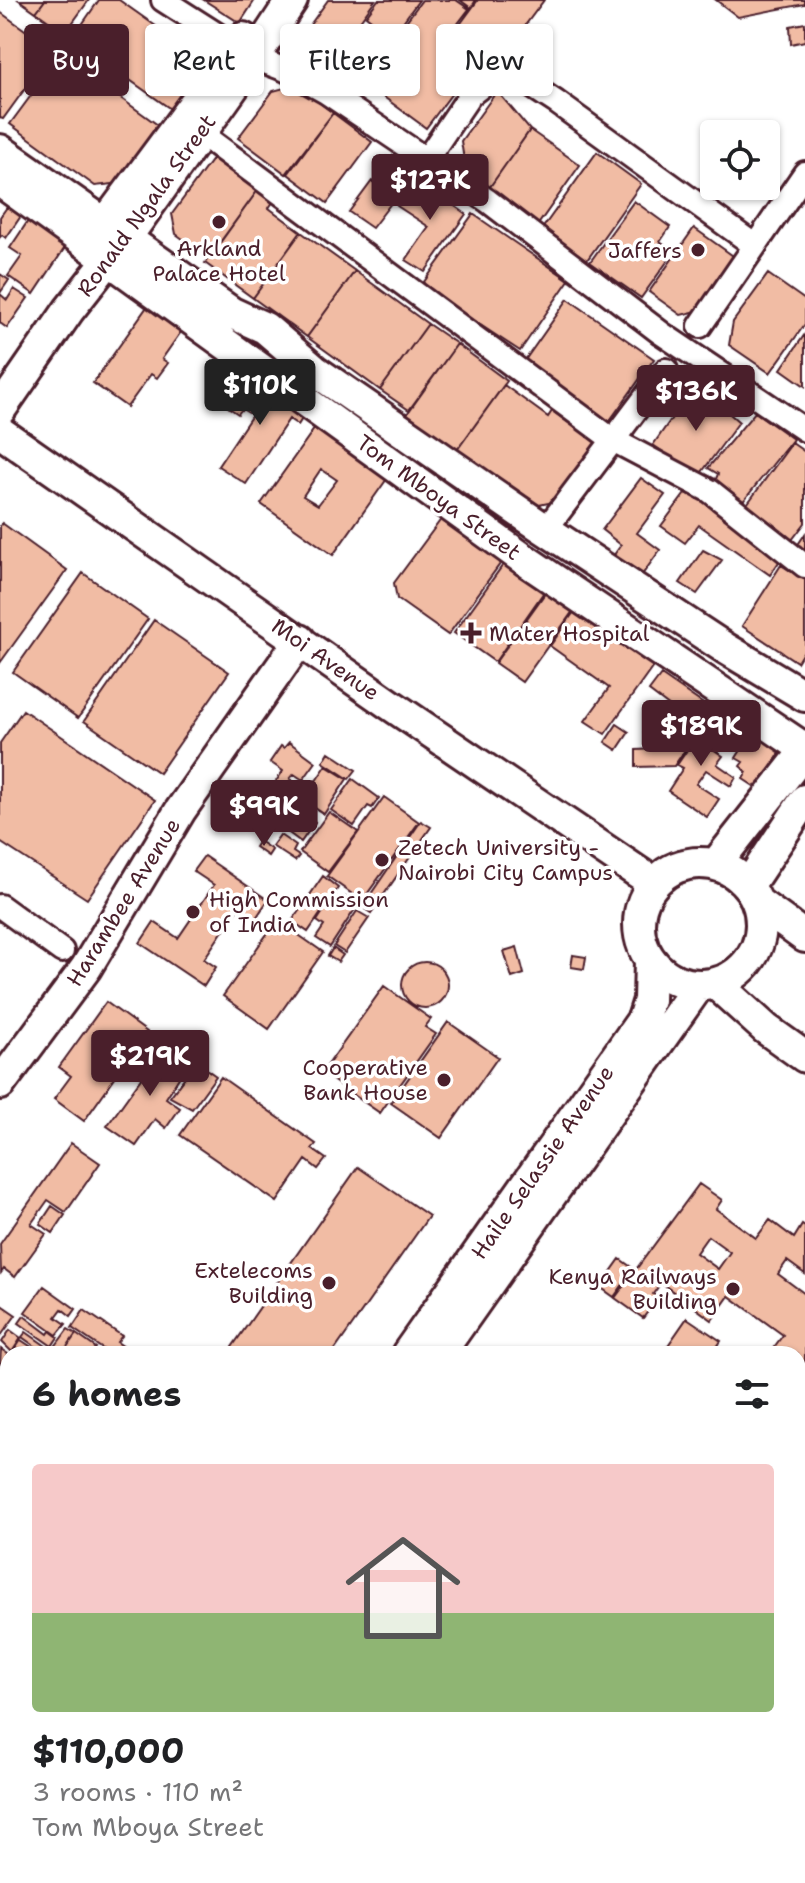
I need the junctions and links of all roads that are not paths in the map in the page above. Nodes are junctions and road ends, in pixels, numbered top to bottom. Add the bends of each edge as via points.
1 (163, 0) edge
2 (269, 0) edge
3 (292, 0) edge
4 (201, 24) edge
5 (258, 24) edge
6 (264, 31) edge
7 (264, 60) edge
8 (213, 96) edge
9 (221, 96) edge
10 (200, 133) junction
11 (0, 150) edge
12 (426, 160) junction
13 (805, 173) edge
14 (0, 181) edge
15 (106, 242) junction
16 (754, 245) junction
17 (700, 326) junction
18 (661, 333) junction
19 (708, 364) junction
20 (666, 370) junction
21 (0, 410) edge
22 (805, 430) edge
23 (0, 432) edge
24 (613, 440) junction
25 (0, 453) edge
26 (543, 527) junction
27 (573, 546) junction
28 (520, 556) junction
29 (805, 566) edge
30 (551, 576) junction
31 (295, 647) junction
32 (805, 696) edge
33 (805, 750) edge
34 (805, 800) edge
35 (716, 864) junction
36 (650, 891) junction
37 (753, 894) junction
38 (0, 906) edge
39 (805, 937) edge
40 (62, 951) dead end
41 (650, 961) junction
42 (707, 984) junction
43 (805, 1057) edge
44 (0, 1084) edge
45 (413, 1346) edge
46 (445, 1346) edge

1 - 4 street
2 - 5 main road, Ronald Ngala Street
3 - 6 main road, Ronald Ngala Street
7 - 12 street via 326,92
8 - 15 main road, Ronald Ngala Street
9 - 10 main road, Ronald Ngala Street
10 - 15 main road, Ronald Ngala Street
10 - 24 street
11 - 15 main road, Tom Mboya Street
12 - 16 street via 470,95 492,78 513,74
12 - 18 street
13 - 16 street
14 - 15 main road, Tom Mboya Street
15 - 21 main road, Ronald Ngala Street via 69,310
15 - 26 main road, Tom Mboya Street via 265,328 314,370
15 - 28 main road, Tom Mboya Street via 317,408
16 - 17 street
17 - 18 street
17 - 19 street
18 - 19 street
18 - 20 street
19 - 20 street
19 - 22 street
20 - 24 street
23 - 31 main road, Moi Avenue
24 - 26 street
24 - 29 street via 710,491
25 - 31 main road, Moi Avenue
26 - 27 main road, Tom Mboya Street
26 - 28 main road via 526,535
27 - 30 main road via 572,563
27 - 32 main road, Tom Mboya Street
28 - 30 main road, Tom Mboya Street
30 - 33 main road, Tom Mboya Street
31 - 36 main road, Moi Avenue
31 - 44 main road, Harambee Avenue via 180,811 86,968
33 - 35 main road
34 - 37 main road
35 - 36 main road via 680,866
35 - 37 main road via 739,876
36 - 41 main road, Haile Selassie Avenue via 638,926
37 - 39 main road
37 - 42 main road, Haile Selassie Avenue via 761,920 754,953 731,977
38 - 40 street
41 - 42 main road via 666,974
41 - 45 main road, Haile Selassie Avenue via 643,1019
42 - 43 main road
42 - 46 main road, Haile Selassie Avenue

